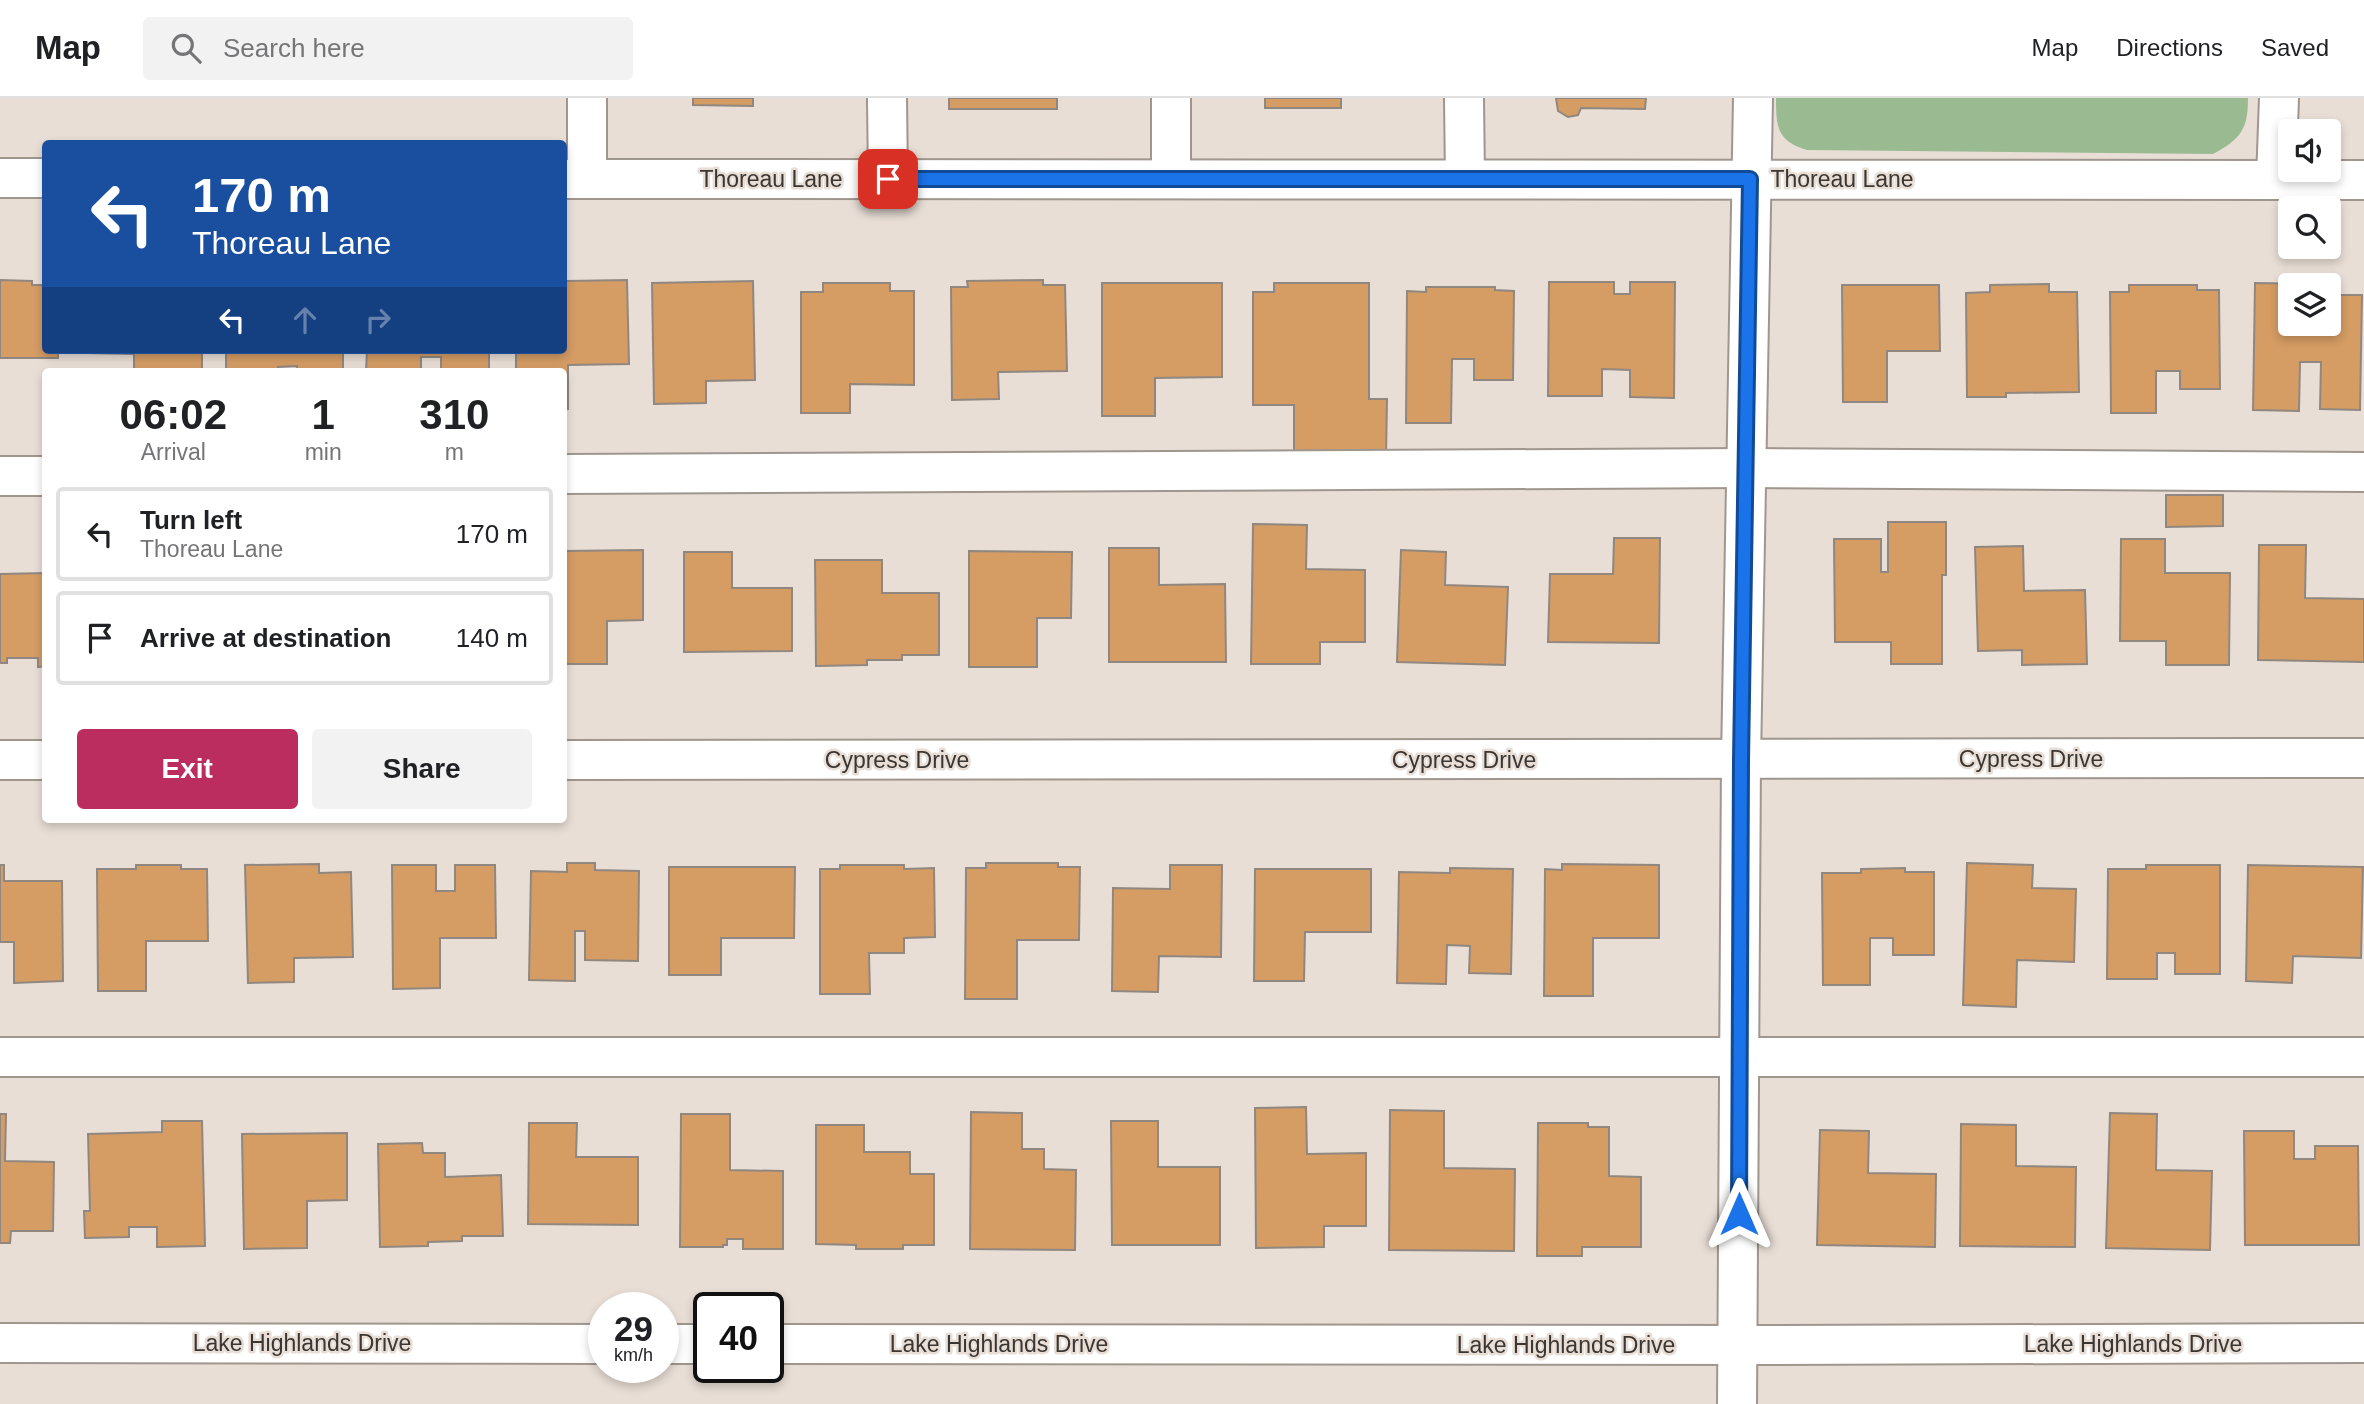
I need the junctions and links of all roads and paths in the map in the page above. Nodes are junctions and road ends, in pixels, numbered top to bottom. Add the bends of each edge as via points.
1 (587, 98) edge
2 (887, 98) edge
3 (1171, 98) edge
4 (1464, 98) edge
5 (1753, 98) edge
6 (2279, 98) edge
7 (0, 178) edge
8 (42, 178) edge
9 (575, 179) edge
10 (888, 179) junction
11 (1171, 179) junction
12 (1465, 179) junction
13 (1750, 179) junction
14 (2276, 180) junction
15 (2364, 180) edge
16 (1747, 468) junction
17 (2364, 471) edge
18 (567, 474) edge
19 (0, 476) edge
20 (42, 476) edge
21 (2364, 758) edge
22 (0, 760) edge
23 (42, 760) edge
24 (567, 760) edge
25 (1741, 760) junction
26 (0, 1056) edge
27 (1740, 1056) junction
28 (2364, 1057) edge
29 (0, 1343) edge
30 (2364, 1343) edge
31 (588, 1344) edge
32 (784, 1344) edge
33 (1737, 1345) junction
34 (1737, 1404) edge

1 - 9 street
2 - 10 street
3 - 11 street
4 - 12 street
5 - 13 street
6 - 14 street
7 - 8 street
9 - 10 street, Thoreau Lane
10 - 11 street, Thoreau Lane
11 - 12 street, Thoreau Lane
12 - 13 street, Thoreau Lane
13 - 14 street, Thoreau Lane
13 - 16 street
14 - 15 street, Thoreau Lane
16 - 17 street
16 - 18 street
16 - 25 street
19 - 20 street
21 - 25 street, Cypress Drive
22 - 23 street
24 - 25 street, Cypress Drive
25 - 27 street
26 - 27 street
27 - 28 street
27 - 33 street
29 - 31 street, Lake Highlands Drive
30 - 33 street, Lake Highlands Drive
32 - 33 street, Lake Highlands Drive
33 - 34 street

